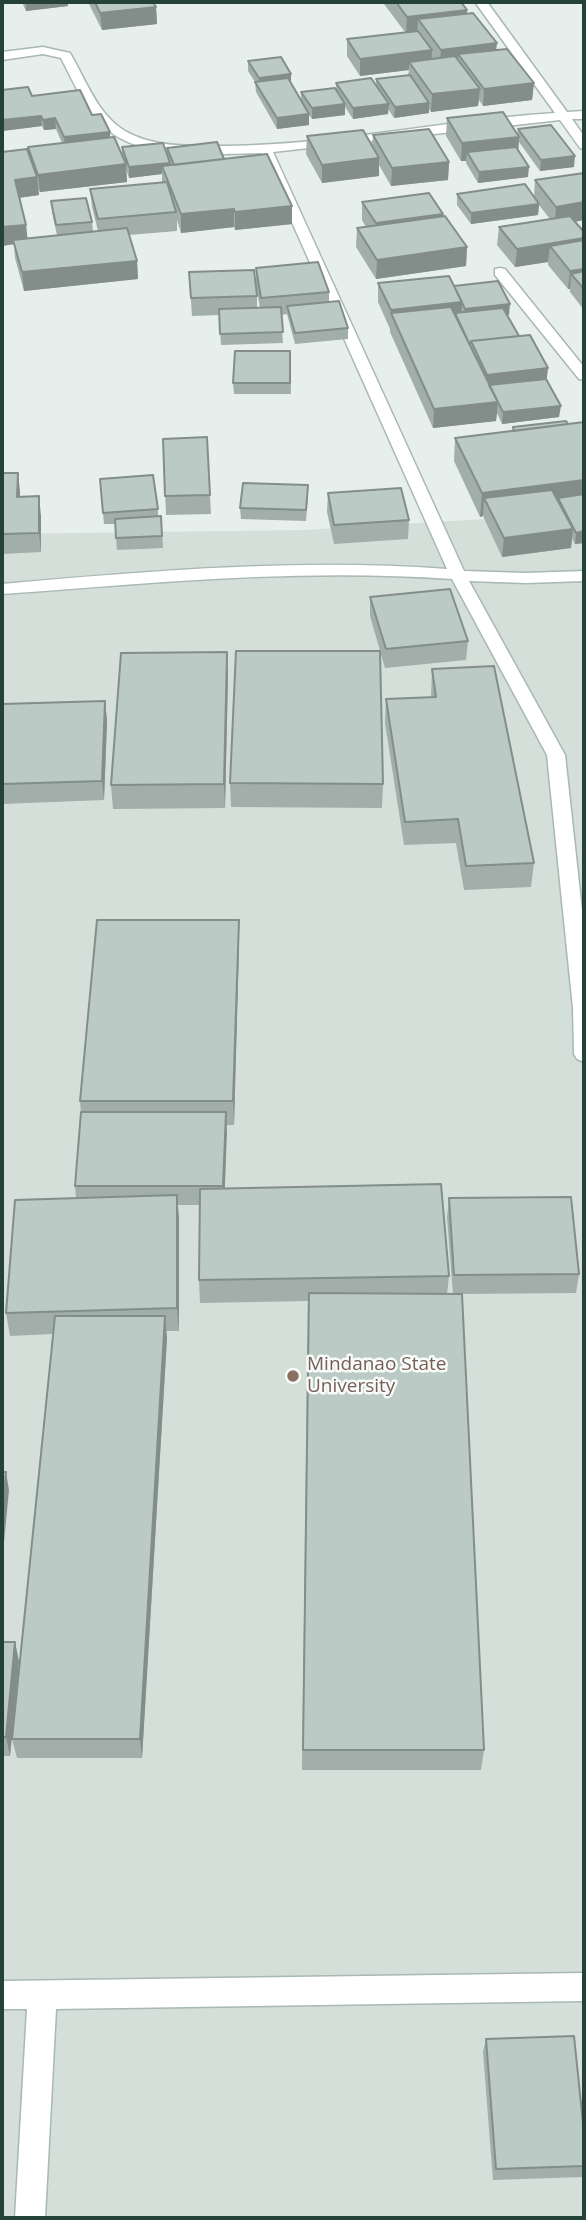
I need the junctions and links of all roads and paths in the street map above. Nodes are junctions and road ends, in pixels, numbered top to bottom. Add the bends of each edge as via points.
1 (481, 2) edge
2 (2, 56) edge
3 (584, 115) edge
4 (561, 116) junction
5 (584, 145) edge
6 (266, 151) junction
7 (500, 272) dead end
8 (584, 376) edge
9 (584, 576) edge
10 (459, 577) junction
11 (2, 589) edge
12 (584, 1054) edge
13 (584, 1987) edge
14 (2, 1996) edge
15 (42, 1996) junction
16 (30, 2218) edge

1 - 4 street
2 - 6 street via 60,52 108,122 140,141 185,149
3 - 4 street
4 - 5 street
4 - 6 street
6 - 10 street
7 - 8 street
9 - 10 street
10 - 11 street via 286,569
10 - 12 street via 556,755
13 - 15 street
14 - 15 street
15 - 16 street

